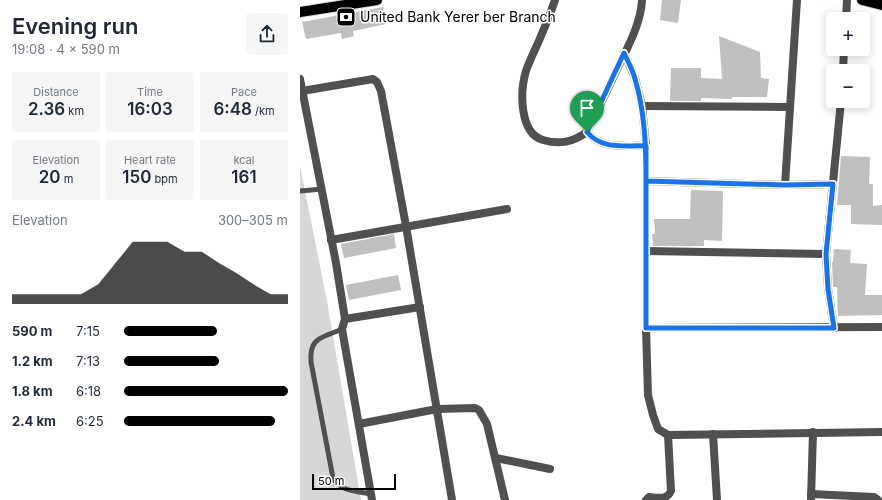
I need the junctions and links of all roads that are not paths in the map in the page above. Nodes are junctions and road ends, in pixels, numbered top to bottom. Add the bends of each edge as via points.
1 (377, 0) edge
2 (555, 0) edge
3 (642, 0) edge
4 (797, 0) edge
5 (847, 0) edge
6 (862, 0) edge
7 (882, 5) edge
8 (300, 12) edge
9 (846, 12) edge
10 (624, 53) junction
11 (300, 79) edge
12 (302, 91) junction
13 (642, 106) junction
14 (789, 107) junction
15 (840, 108) edge
16 (587, 132) junction
17 (646, 146) junction
18 (646, 181) junction
19 (833, 184) junction
20 (785, 185) junction
21 (322, 189) junction
22 (300, 191) edge
23 (507, 209) dead end
24 (406, 226) junction
25 (331, 240) junction
26 (646, 251) junction
27 (826, 254) junction
28 (420, 307) junction
29 (345, 319) junction
30 (882, 327) edge
31 (646, 328) junction
32 (834, 328) junction
33 (342, 329) junction
34 (437, 409) junction
35 (359, 424) junction
36 (813, 432) junction
37 (882, 432) edge
38 (713, 434) junction
39 (668, 435) junction
40 (496, 458) junction
41 (550, 469) dead end
42 (372, 497) edge
43 (811, 497) edge
44 (452, 500) edge
45 (504, 500) edge
46 (646, 500) edge
47 (717, 500) edge
48 (878, 500) edge

1 - 8 main road
2 - 16 street via 523,82 524,116 532,132 541,139 567,142
3 - 10 street via 637,23
4 - 14 street
5 - 9 street
6 - 7 main road
10 - 13 street via 635,78
10 - 16 street
11 - 12 street
12 - 21 street
12 - 24 street via 373,79 377,82 381,91
13 - 14 street
13 - 17 street
14 - 20 street
15 - 19 street
16 - 17 street via 605,145
17 - 18 street
18 - 20 street
18 - 26 street
19 - 20 street
19 - 27 street
21 - 22 lane
21 - 25 street
23 - 24 street
24 - 25 street
24 - 28 street
25 - 29 street
26 - 27 street
26 - 31 street
27 - 32 street
28 - 29 street
28 - 34 street
29 - 33 street
30 - 32 street
31 - 32 street
31 - 39 street via 648,395 658,429
33 - 35 street
33 - 42 lane via 313,344 310,351 311,362 333,478 345,489
34 - 35 street
34 - 40 street via 479,410 487,424
34 - 44 street
35 - 42 street
36 - 37 street
36 - 38 street
36 - 43 street
38 - 39 street
38 - 47 street
39 - 46 street via 671,491 662,499 649,497
40 - 41 street
40 - 45 street
43 - 48 street via 874,497

